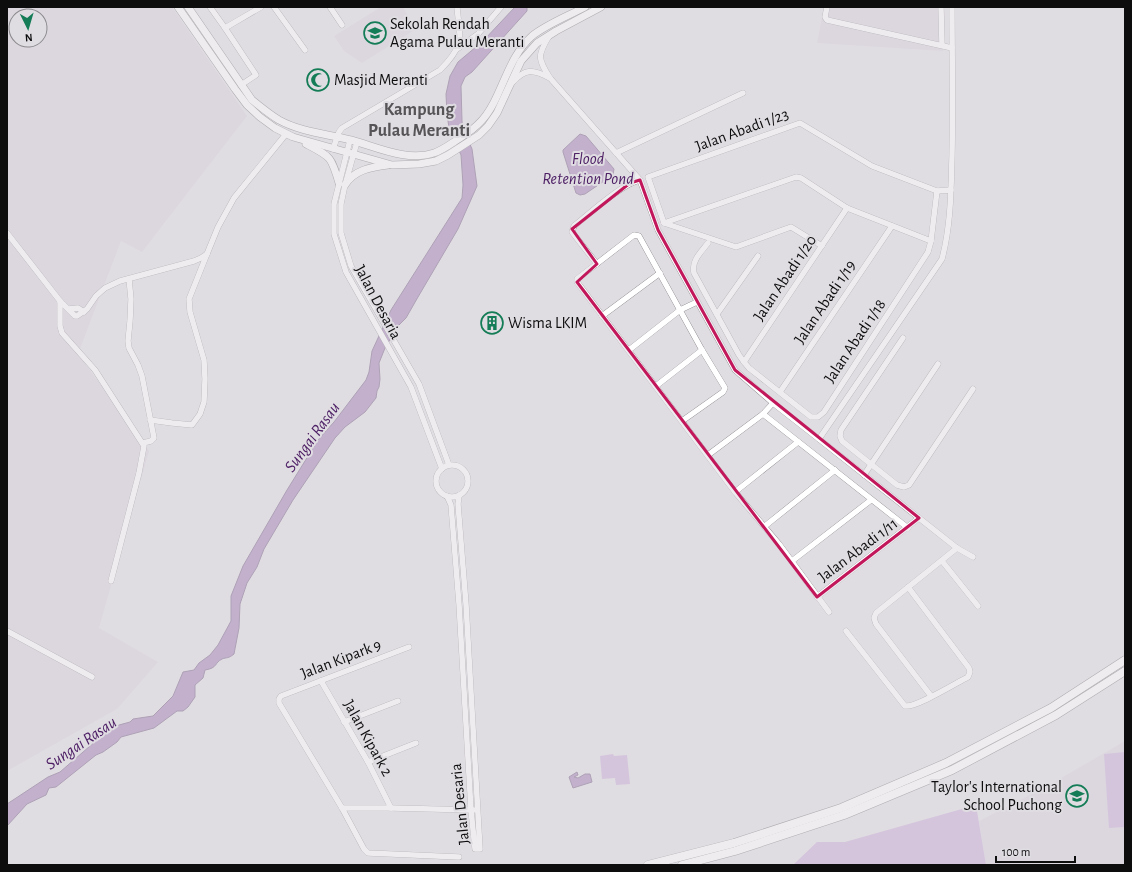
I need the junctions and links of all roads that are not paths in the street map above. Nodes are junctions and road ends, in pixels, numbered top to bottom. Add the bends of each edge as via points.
1 (178, 7) edge
2 (188, 7) edge
3 (210, 7) edge
4 (261, 7) edge
5 (274, 7) edge
6 (330, 7) edge
7 (456, 7) edge
8 (501, 7) edge
9 (585, 7) edge
10 (601, 7) edge
11 (827, 7) edge
12 (941, 7) edge
13 (952, 7) edge
14 (342, 25) dead end
15 (225, 28) junction
16 (550, 34) junction
17 (942, 45) junction
18 (952, 48) junction
19 (457, 49) junction
20 (305, 50) dead end
21 (550, 78) junction
22 (241, 85) junction
23 (510, 85) junction
24 (743, 93) dead end
25 (286, 134) junction
26 (337, 136) junction
27 (293, 137) junction
28 (353, 141) junction
29 (334, 149) junction
30 (446, 152) junction
31 (350, 153) junction
32 (616, 153) junction
33 (392, 165) junction
34 (640, 180) junction
35 (342, 184) junction
36 (951, 190) junction
37 (937, 191) junction
38 (847, 208) junction
39 (664, 223) junction
40 (892, 226) junction
41 (7, 233) edge
42 (931, 241) junction
43 (708, 243) dead end
44 (822, 246) junction
45 (207, 254) junction
46 (758, 256) dead end
47 (597, 264) junction
48 (660, 273) junction
49 (129, 279) junction
50 (60, 301) junction
51 (697, 302) junction
52 (680, 310) junction
53 (717, 314) junction
54 (602, 316) junction
55 (903, 338) dead end
56 (629, 350) junction
57 (702, 350) junction
58 (744, 362) junction
59 (938, 364) dead end
60 (656, 386) junction
61 (973, 389) dead end
62 (780, 392) junction
63 (772, 403) junction
64 (763, 414) junction
65 (150, 420) junction
66 (682, 421) junction
67 (819, 439) junction
68 (798, 442) junction
69 (143, 443) junction
70 (708, 455) junction
71 (871, 464) junction
72 (449, 466) junction
73 (442, 469) junction
74 (835, 470) junction
75 (864, 475) junction
76 (735, 492) junction
77 (459, 495) junction
78 (447, 496) junction
79 (871, 500) junction
80 (920, 518) junction
81 (765, 526) junction
82 (908, 528) junction
83 (957, 548) junction
84 (973, 557) dead end
85 (792, 561) junction
86 (942, 561) junction
87 (111, 581) dead end
88 (908, 587) junction
89 (817, 597) junction
90 (978, 606) dead end
91 (829, 612) dead end
92 (7, 631) edge
93 (846, 631) dead end
94 (409, 647) dead end
95 (1125, 660) edge
96 (1125, 671) edge
97 (92, 677) dead end
98 (321, 681) junction
99 (931, 696) junction
100 (398, 701) dead end
101 (344, 722) junction
102 (416, 743) dead end
103 (368, 762) junction
104 (342, 808) junction
105 (391, 808) junction
106 (471, 810) junction
107 (478, 810) junction
108 (459, 857) dead end
109 (648, 865) edge
110 (682, 865) edge

1 - 25 main road via 247,105
2 - 22 main road
3 - 15 street
4 - 15 street
5 - 20 street
6 - 14 street
7 - 19 street via 459,37
8 - 19 street via 478,34
9 - 30 main road via 532,36 515,56 489,111 476,128
10 - 16 main road
11 - 17 street via 827,20
12 - 17 street
13 - 18 street
15 - 22 street via 256,75
16 - 21 street via 540,55
16 - 23 main road via 537,43 521,61
17 - 18 street
18 - 36 street
19 - 26 street via 440,70 349,123
21 - 23 street via 529,71 521,74
21 - 32 street
22 - 26 main road via 252,100 280,120 299,128
23 - 30 main road via 493,120 479,135
24 - 32 street
25 - 27 main road
25 - 45 street via 234,198
26 - 28 main road
26 - 29 street
27 - 29 main road
27 - 35 main road via 329,157
28 - 30 main road via 397,154 418,156
28 - 31 street, Jalan Desaria
29 - 31 main road
30 - 33 main road via 436,161
31 - 33 main road
31 - 35 street, Jalan Desaria
32 - 34 street
33 - 35 main road via 363,169
34 - 47 street via 630,183 574,226 572,232
34 - 51 street via 658,230
35 - 72 street, Jalan Desaria via 341,233 351,266 419,384
35 - 73 street, Jalan Desaria via 334,204 334,234 346,272 411,387
36 - 37 street, Jalan Abadi 1/23
36 - 67 street via 945,249 938,266
37 - 39 street, Jalan Abadi 1/23 via 872,166 800,123 648,177
37 - 42 street, Jalan Abadi 1/18
38 - 39 street via 796,177
38 - 40 street
38 - 44 street, Jalan Abadi 1/20
39 - 44 street via 736,247 791,227
40 - 42 street
40 - 62 street, Jalan Abadi 1/19
41 - 50 street
42 - 62 street, Jalan Abadi 1/18 via 928,252 915,274 821,415 811,417
43 - 53 street, Jalan Abadi 1/18 via 693,267
44 - 58 street, Jalan Abadi 1/20
45 - 49 street via 194,261
45 - 65 street via 189,300 204,360 205,386 202,408 192,425
46 - 53 street
47 - 48 street via 634,235 639,236
47 - 54 street via 577,279 577,282
48 - 52 street
48 - 54 street
49 - 50 street via 105,288 84,312 78,308 69,309
49 - 65 street via 129,348 142,376
50 - 69 street via 62,333 95,370
51 - 52 street
51 - 63 street via 735,370
52 - 56 street
52 - 57 street
53 - 58 street, Jalan Abadi 1/18
54 - 56 street
55 - 71 street via 841,430 842,441
56 - 60 street
57 - 60 street
57 - 66 street via 725,388
58 - 62 street, Jalan Abadi 1/18
59 - 71 street
60 - 66 street
61 - 71 street via 909,485 897,485
63 - 64 street
63 - 67 street
64 - 68 street
64 - 70 street
65 - 69 street via 154,438
66 - 70 street
67 - 75 street
68 - 74 street
68 - 76 street
69 - 87 street via 140,473
70 - 76 street
71 - 75 street
72 - 73 street
72 - 77 street, Jalan Desaria via 458,466 466,475 466,488
73 - 78 street, Jalan Desaria via 436,477 436,482 440,491
74 - 79 street
74 - 81 street
75 - 80 street
76 - 81 street
77 - 78 street
77 - 107 street, Jalan Desaria
78 - 106 street, Jalan Desaria via 451,505 460,604
79 - 82 street
79 - 85 street
80 - 82 street, Jalan Abadi 1/11
80 - 83 street
81 - 85 street
82 - 89 street, Jalan Abadi 1/11
83 - 84 street
83 - 86 street
85 - 89 street
86 - 88 street
86 - 90 street
88 - 99 street via 876,613 875,621
88 - 99 street via 970,670 968,677
89 - 91 street
92 - 97 street
93 - 99 street via 905,706
94 - 98 street, Jalan Kipark 9
95 - 109 highway via 1051,708 946,762 841,808 734,843
96 - 110 highway via 1056,716 952,770 844,815 735,851
98 - 101 street, Jalan Kipark 2
98 - 104 street, Jalan Kipark 9 via 281,696 279,703
100 - 101 street
101 - 103 street, Jalan Kipark 2
102 - 103 street
103 - 105 street, Jalan Kipark 2
104 - 105 street
104 - 108 street via 368,853
105 - 106 street
106 - 107 street
106 - 107 street, Jalan Desaria via 475,849 480,849

